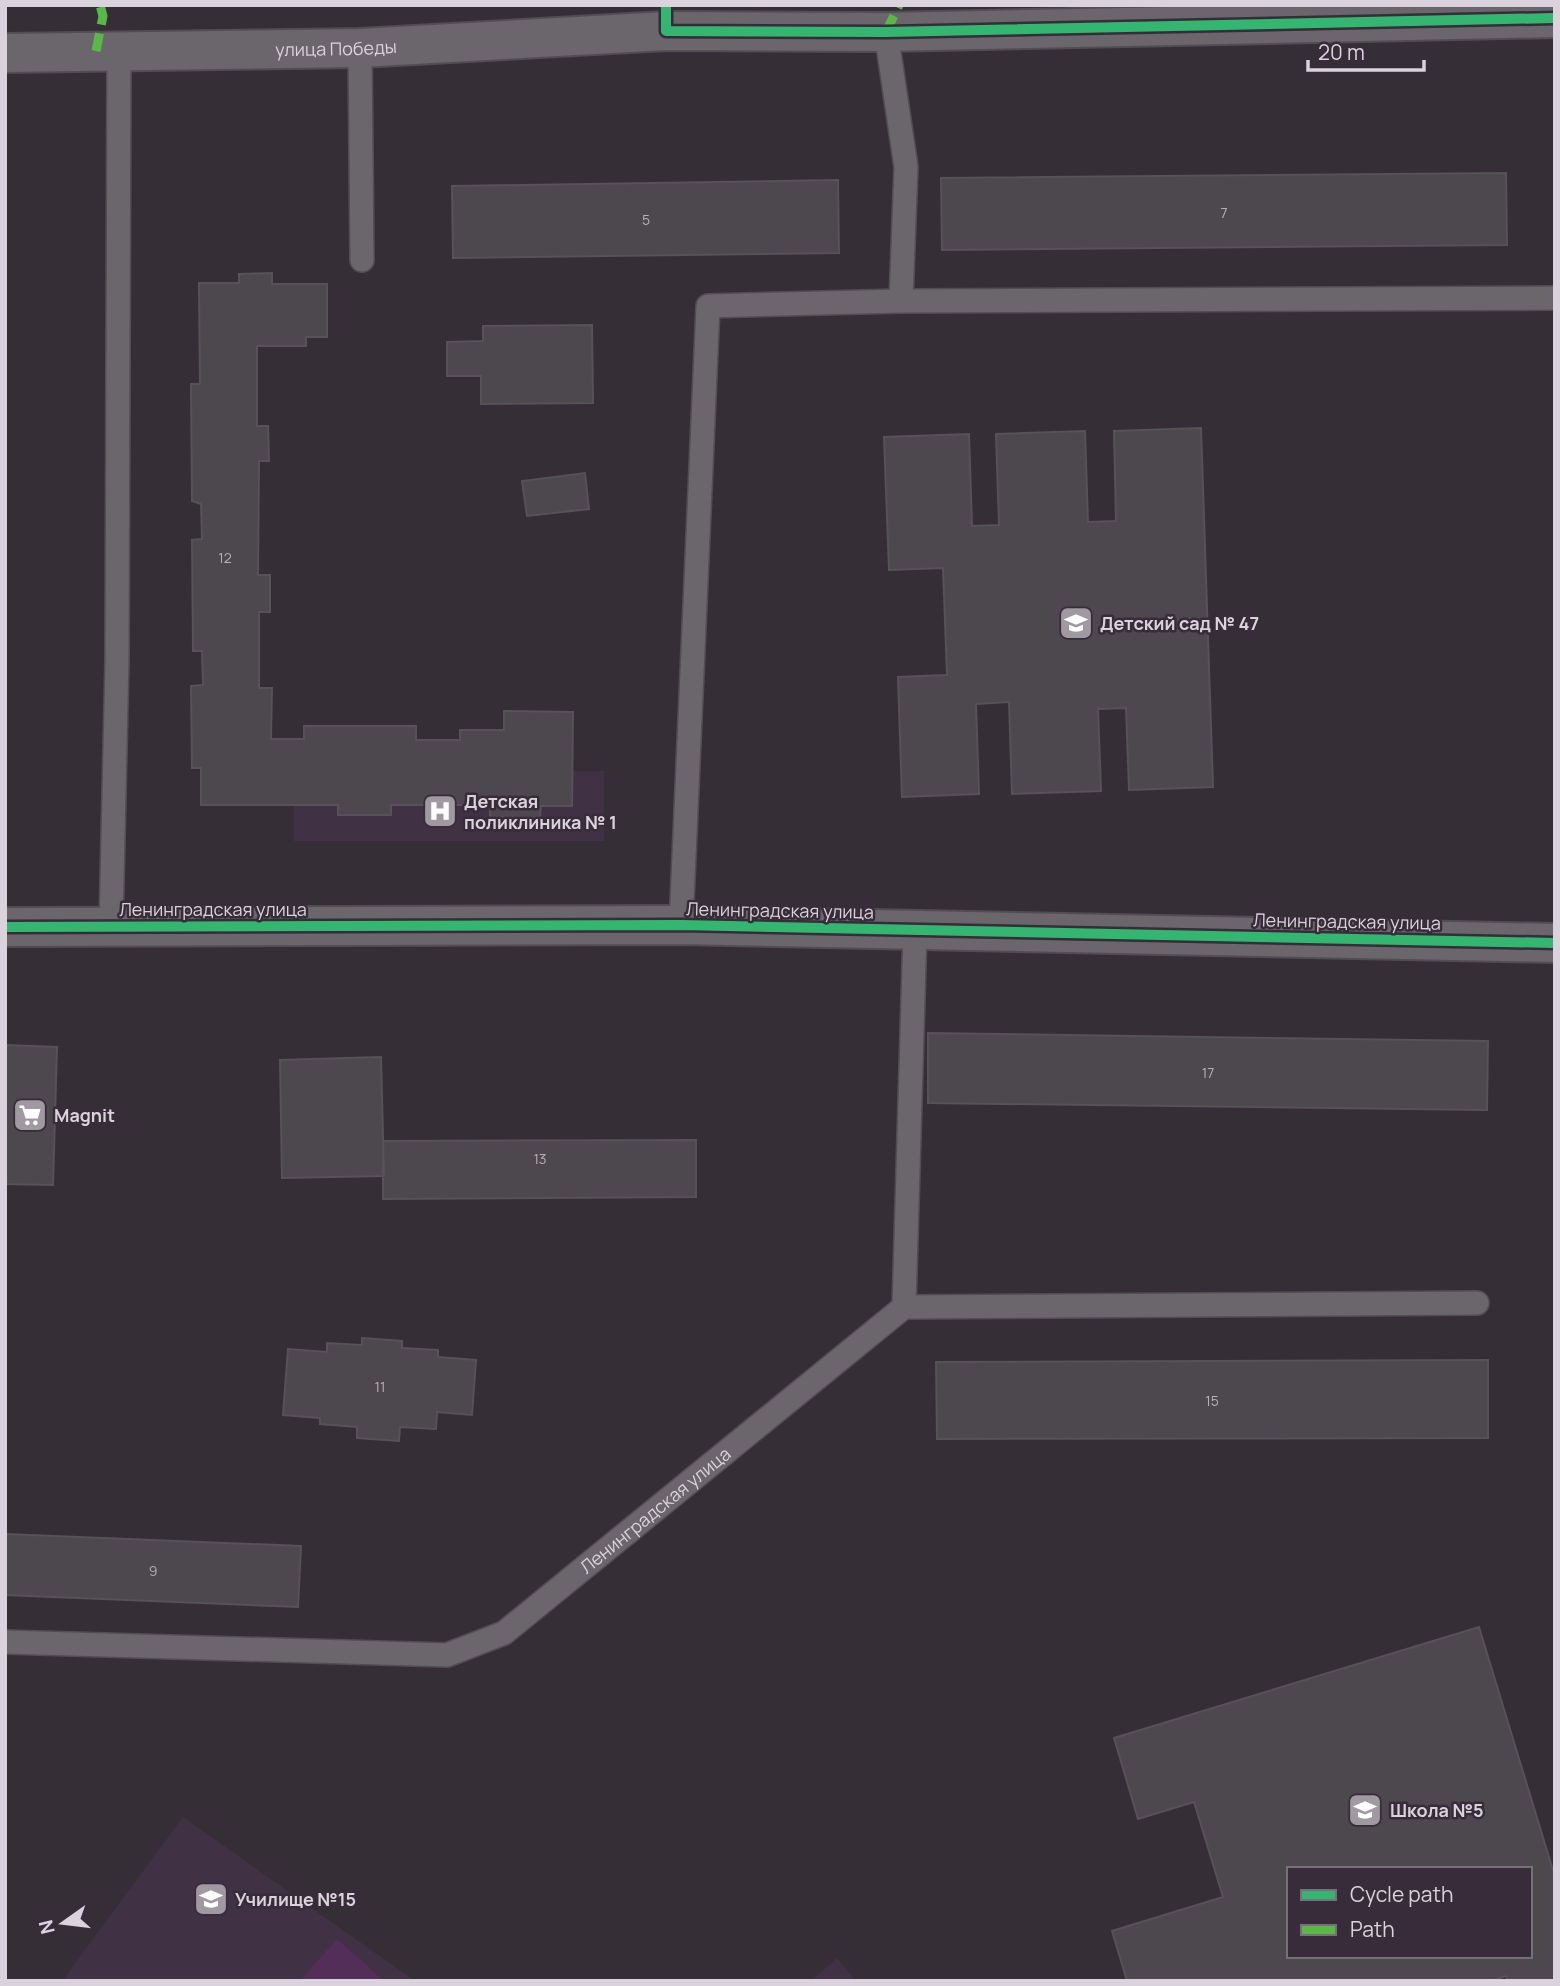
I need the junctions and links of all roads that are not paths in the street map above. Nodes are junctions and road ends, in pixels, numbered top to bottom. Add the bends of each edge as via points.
1 (666, 18) edge
2 (1555, 18) edge
3 (886, 32) junction
4 (360, 48) junction
5 (119, 51) junction
6 (5, 53) edge
7 (362, 260) dead end
8 (1555, 298) edge
9 (901, 301) junction
10 (681, 925) junction
11 (111, 926) junction
12 (5, 927) edge
13 (915, 930) junction
14 (1555, 943) edge
15 (1477, 1303) dead end
16 (904, 1307) junction
17 (5, 1642) edge

1 - 3 street, улица Победы
1 - 4 street, улица Победы
2 - 3 street, улица Победы
3 - 9 lane via 906,167
4 - 5 street, улица Победы
4 - 7 lane
5 - 6 street, улица Победы
5 - 11 lane via 117,660
8 - 9 lane
9 - 10 lane via 708,306
10 - 11 street, Ленинградская улица
10 - 13 street, Ленинградская улица
11 - 12 street, Ленинградская улица
13 - 14 street, Ленинградская улица
13 - 16 lane
15 - 16 lane
16 - 17 lane, Ленинградская улица via 503,1633 447,1655

